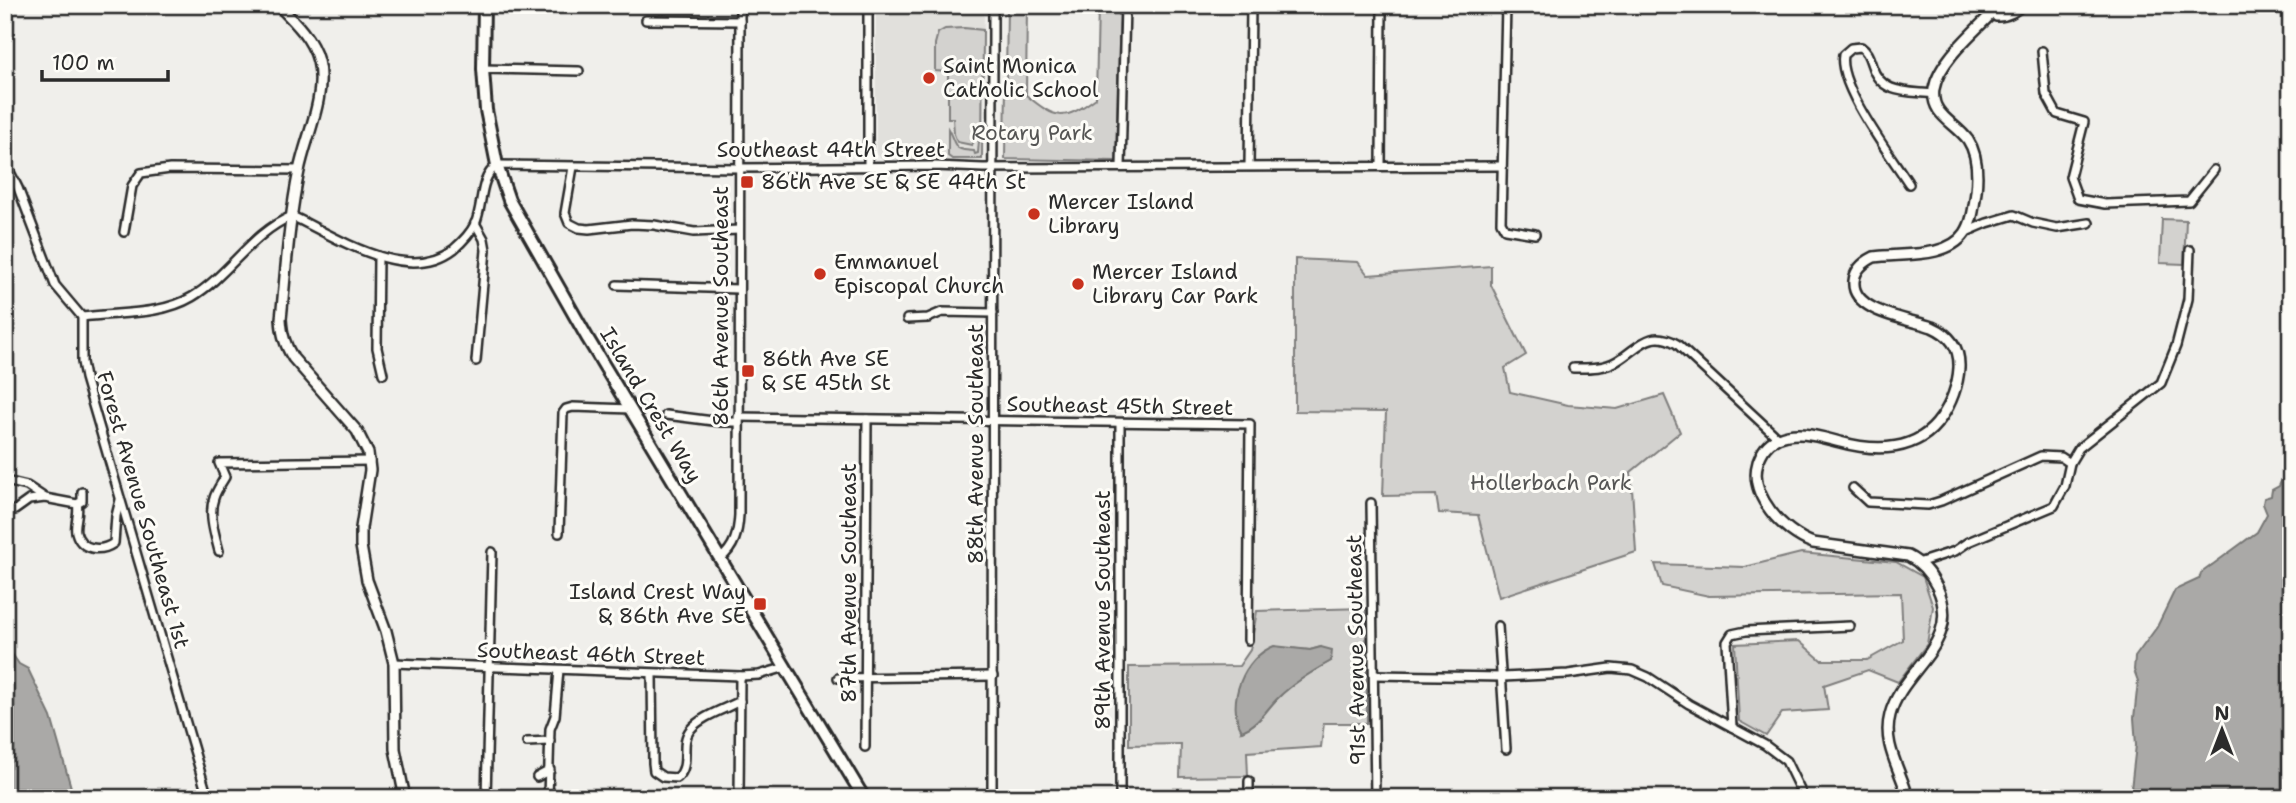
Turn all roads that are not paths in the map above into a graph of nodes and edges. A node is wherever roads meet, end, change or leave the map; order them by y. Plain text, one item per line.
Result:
1 (278, 5) edge
2 (484, 5) edge
3 (740, 5) edge
4 (868, 5) edge
5 (993, 5) edge
6 (1125, 5) edge
7 (1251, 5) edge
8 (1382, 5) edge
9 (1506, 5) edge
10 (2000, 5) edge
11 (2023, 5) edge
12 (1993, 13) junction
13 (646, 20) dead end
14 (740, 21) junction
15 (2042, 51) dead end
16 (483, 68) junction
17 (579, 71) dead end
18 (1934, 94) junction
19 (5, 162) edge
20 (497, 165) junction
21 (868, 166) junction
22 (1249, 166) junction
23 (1381, 166) junction
24 (1501, 166) junction
25 (573, 167) junction
26 (1121, 167) junction
27 (740, 168) junction
28 (993, 168) junction
29 (300, 170) junction
30 (2214, 170) dead end
31 (1909, 184) dead end
32 (292, 216) junction
33 (475, 223) junction
34 (2089, 223) dead end
35 (738, 230) junction
36 (124, 232) dead end
37 (1965, 232) junction
38 (1535, 234) dead end
39 (2190, 250) dead end
40 (378, 256) junction
41 (617, 285) dead end
42 (738, 289) junction
43 (993, 313) junction
44 (82, 317) junction
45 (907, 319) dead end
46 (476, 361) dead end
47 (1573, 368) dead end
48 (383, 374) dead end
49 (631, 409) junction
50 (666, 415) dead end
51 (867, 419) junction
52 (738, 420) junction
53 (993, 422) junction
54 (1120, 423) junction
55 (1778, 438) junction
56 (370, 461) junction
57 (2070, 463) junction
58 (6, 481) edge
59 (1853, 488) dead end
60 (82, 492) dead end
61 (46, 498) junction
62 (120, 500) junction
63 (77, 503) junction
64 (1371, 503) dead end
65 (15, 510) dead end
66 (559, 533) dead end
67 (219, 551) dead end
68 (492, 552) dead end
69 (720, 559) junction
70 (1921, 562) junction
71 (1498, 626) dead end
72 (1850, 626) dead end
73 (1248, 640) dead end
74 (394, 663) junction
75 (489, 667) junction
76 (786, 667) junction
77 (558, 670) junction
78 (652, 674) junction
79 (1374, 675) junction
80 (993, 676) junction
81 (740, 677) junction
82 (866, 677) junction
83 (1503, 677) junction
84 (838, 678) dead end
85 (740, 701) junction
86 (1732, 727) junction
87 (550, 741) junction
88 (527, 742) dead end
89 (865, 747) dead end
90 (1506, 749) dead end
91 (550, 771) junction
92 (537, 777) dead end
93 (1249, 781) dead end
94 (1801, 792) dead end
95 (208, 798) edge
96 (405, 798) edge
97 (486, 798) edge
98 (548, 798) edge
99 (739, 798) edge
100 (863, 798) edge
101 (992, 798) edge
102 (1120, 798) edge
103 (1249, 798) edge
104 (1375, 798) edge
105 (1908, 798) edge

1 - 29 street
2 - 16 main road, Island Crest Way
3 - 14 street, 86th Avenue Southeast
4 - 21 street
5 - 28 street, 88th Avenue Southeast
6 - 26 street
7 - 22 street
8 - 23 street
9 - 24 street
10 - 12 street
11 - 12 street
12 - 18 street
13 - 14 street
14 - 27 street, 86th Avenue Southeast
15 - 30 street
16 - 17 street
16 - 20 main road, Island Crest Way
18 - 31 street
18 - 37 street
19 - 44 street
20 - 25 street, Southeast 44th Street
20 - 33 street
20 - 49 main road, Island Crest Way
21 - 27 street, Southeast 44th Street
21 - 28 street, Southeast 44th Street
22 - 23 street, Southeast 44th Street
22 - 26 street, Southeast 44th Street
23 - 24 street, Southeast 44th Street
24 - 38 street
25 - 27 street, Southeast 44th Street
25 - 35 street
26 - 28 street, Southeast 44th Street
27 - 35 street, 86th Avenue Southeast
28 - 43 street, 88th Avenue Southeast
29 - 32 street
29 - 36 street
32 - 40 street
32 - 44 street
32 - 56 street
33 - 40 street
33 - 46 street
34 - 37 street
35 - 42 street, 86th Avenue Southeast
37 - 55 street
39 - 57 street
40 - 48 street
41 - 42 street
42 - 52 street, 86th Avenue Southeast
43 - 45 street
43 - 53 street, 88th Avenue Southeast
44 - 62 street, Forest Avenue Southeast 1st
47 - 55 street
49 - 66 street
49 - 69 main road, Island Crest Way
50 - 52 street, Southeast 45th Street
51 - 52 street, Southeast 45th Street
51 - 53 street, Southeast 45th Street
51 - 82 street, 87th Avenue Southeast
52 - 69 street, 86th Avenue Southeast
53 - 54 street, Southeast 45th Street
53 - 80 street, 88th Avenue Southeast
54 - 73 street, Southeast 45th Street
54 - 102 street, 89th Avenue Southeast
55 - 70 street
56 - 67 street
56 - 74 street
57 - 59 street
57 - 70 street
58 - 61 street
60 - 63 street
61 - 63 street
61 - 65 street
62 - 63 street
62 - 95 street, Forest Avenue Southeast 1st
64 - 79 street, 91st Avenue Southeast
68 - 75 street
69 - 76 main road, Island Crest Way
70 - 105 street
71 - 83 street
72 - 86 street
74 - 75 street, Southeast 46th Street
74 - 96 street
75 - 77 street, Southeast 46th Street
75 - 97 street
76 - 81 street, Southeast 46th Street
76 - 100 main road, Island Crest Way
77 - 78 street, Southeast 46th Street
77 - 87 street
78 - 81 street, Southeast 46th Street
78 - 85 street
79 - 83 street
79 - 104 street, 91st Avenue Southeast
80 - 82 street
80 - 101 street, 88th Avenue Southeast
81 - 85 street
82 - 84 street
82 - 89 street, 87th Avenue Southeast
83 - 86 street
83 - 90 street
85 - 99 street
86 - 94 street
87 - 88 street
87 - 91 street
91 - 92 street
91 - 98 street
93 - 103 street

